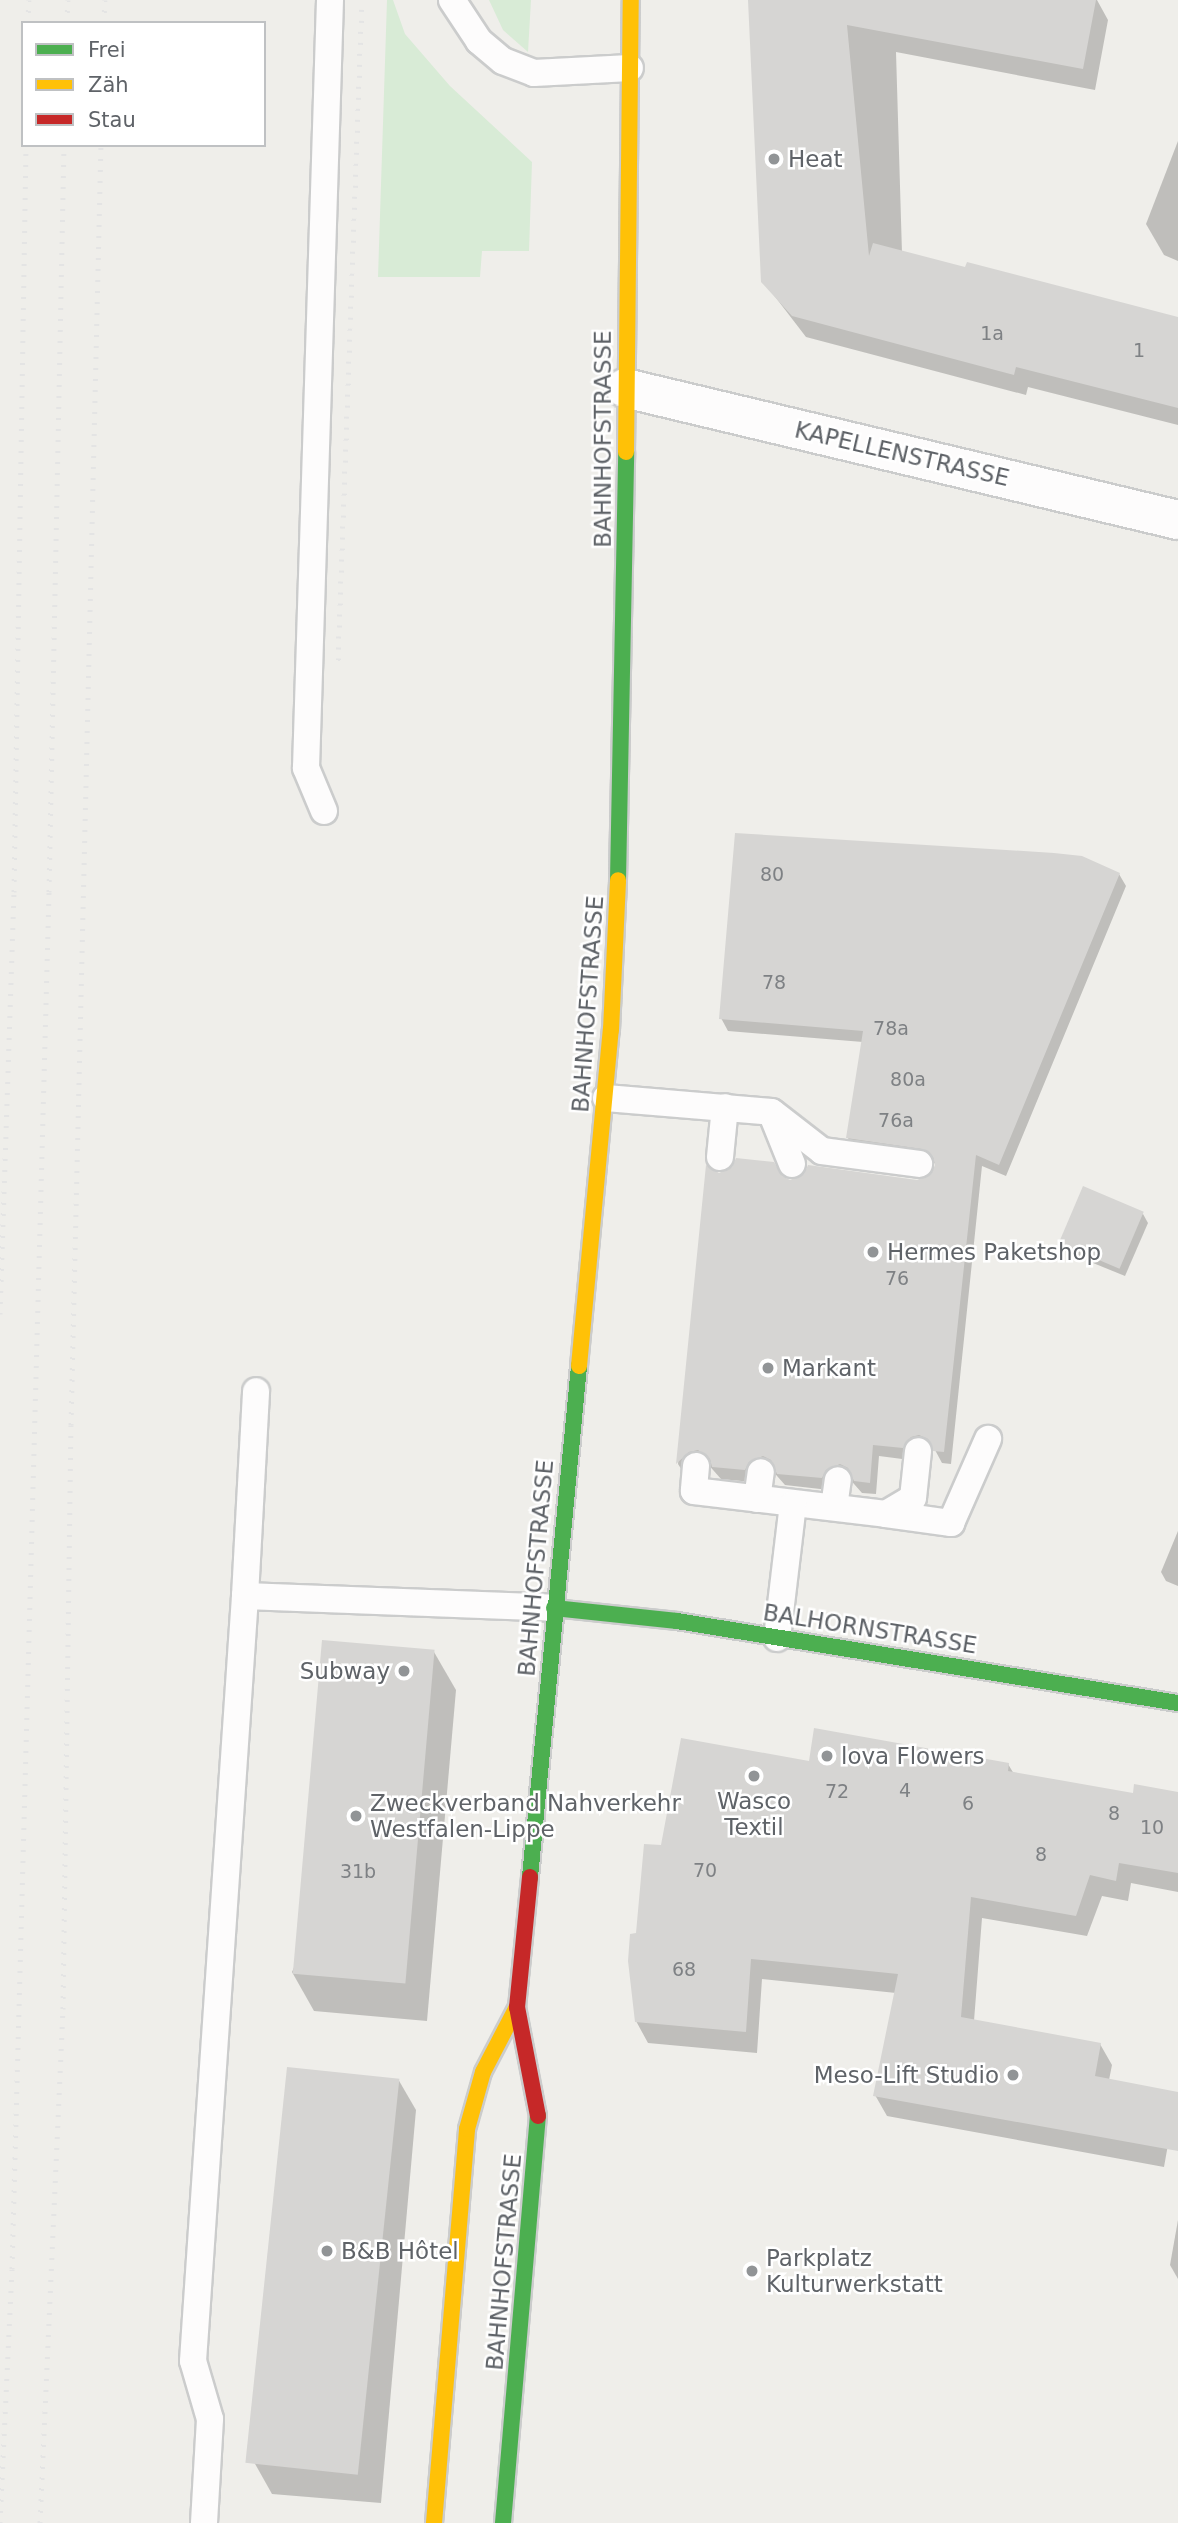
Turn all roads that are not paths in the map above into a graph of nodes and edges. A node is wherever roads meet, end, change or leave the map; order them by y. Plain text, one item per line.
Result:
1 (330, 0) edge
2 (452, 0) edge
3 (631, 0) edge
4 (630, 68) junction
5 (625, 388) junction
6 (1178, 520) edge
7 (324, 811) dead end
8 (606, 1098) junction
9 (725, 1107) junction
10 (771, 1112) junction
11 (720, 1157) dead end
12 (792, 1164) dead end
13 (919, 1164) dead end
14 (256, 1391) dead end
15 (988, 1439) dead end
16 (918, 1451) dead end
17 (696, 1466) dead end
18 (761, 1472) dead end
19 (838, 1480) dead end
20 (757, 1499) junction
21 (793, 1504) junction
22 (834, 1507) junction
23 (887, 1514) junction
24 (245, 1596) junction
25 (554, 1608) junction
26 (778, 1638) junction
27 (1178, 1703) edge
28 (517, 2007) junction
29 (204, 2523) edge
30 (434, 2523) edge
31 (503, 2523) edge

1 - 7 lane
2 - 4 lane
3 - 4 main road, BAHNHOFSTRASSE
4 - 5 main road, BAHNHOFSTRASSE
5 - 6 street, KAPELLENSTRASSE
5 - 8 main road, BAHNHOFSTRASSE
8 - 9 lane
8 - 25 main road, BAHNHOFSTRASSE
9 - 10 lane
9 - 11 lane
10 - 12 lane
10 - 13 lane
14 - 24 lane
15 - 23 lane
16 - 23 lane
17 - 20 lane
18 - 20 lane
19 - 22 lane
20 - 21 lane
21 - 22 lane
21 - 26 lane
22 - 23 lane
24 - 25 lane
24 - 29 lane
25 - 26 main road, BALHORNSTRASSE
25 - 28 main road, BAHNHOFSTRASSE
26 - 27 main road, BALHORNSTRASSE
28 - 30 main road, BAHNHOFSTRASSE
28 - 31 main road, BAHNHOFSTRASSE

